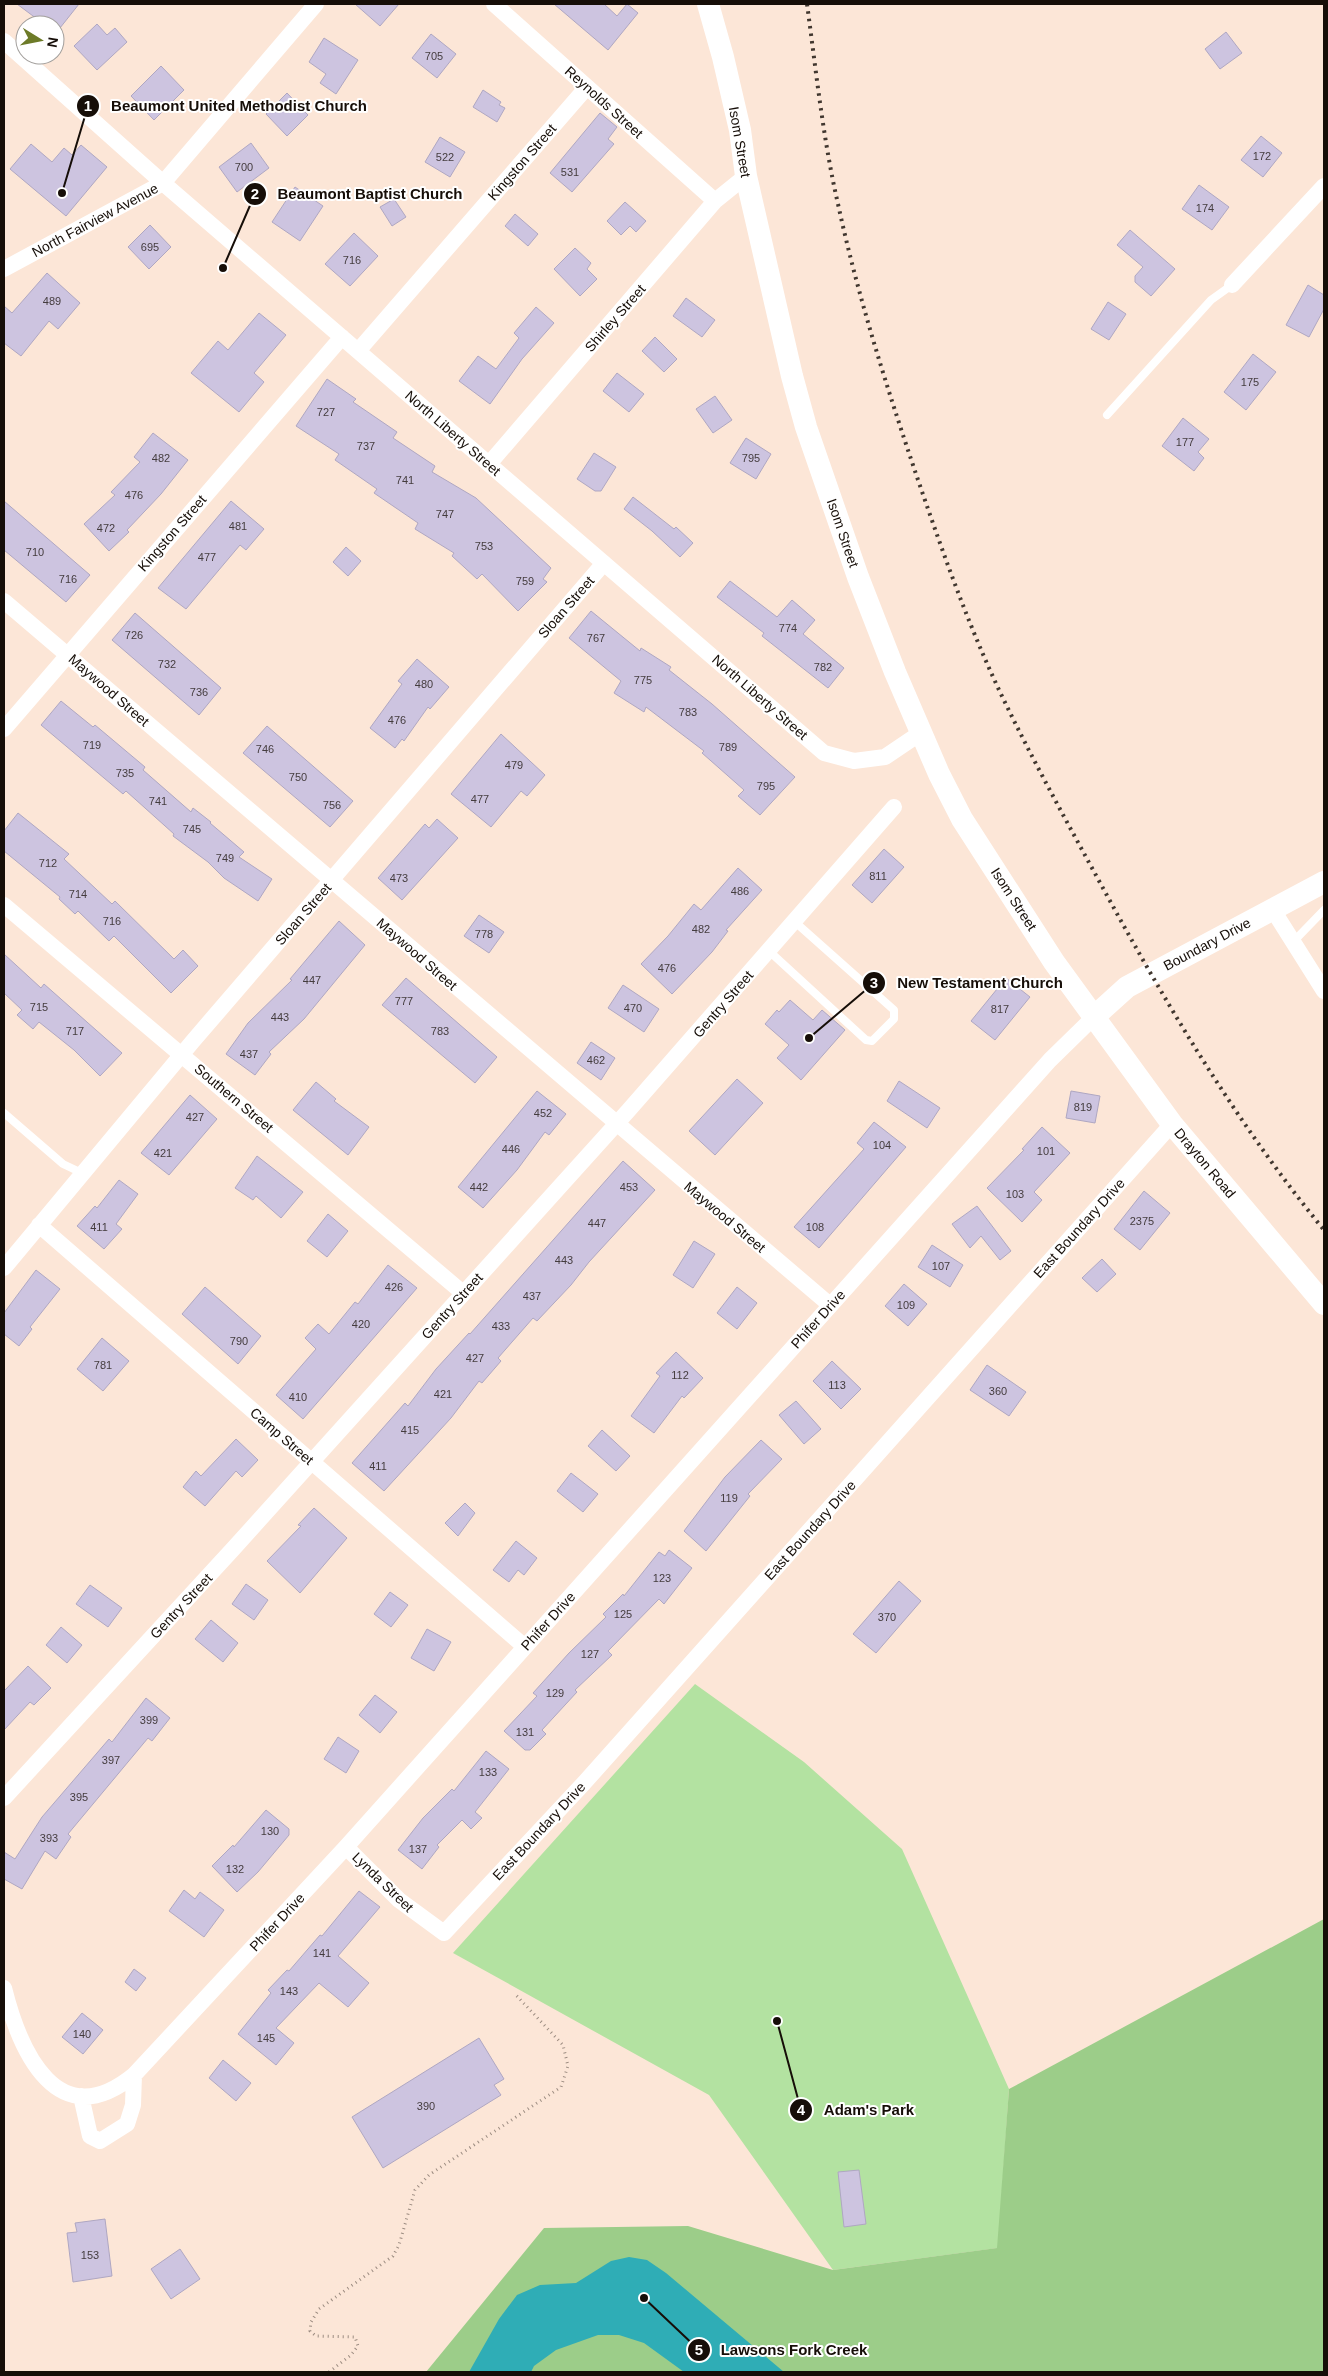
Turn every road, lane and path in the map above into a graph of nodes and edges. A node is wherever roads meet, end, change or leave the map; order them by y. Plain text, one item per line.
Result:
1 (316, 4) edge
2 (494, 4) edge
3 (708, 4) edge
4 (4, 40) edge
5 (587, 87) junction
6 (746, 176) junction
7 (163, 183) junction
8 (1324, 186) edge
9 (715, 202) junction
10 (4, 269) edge
11 (1232, 286) joint
12 (342, 337) junction
13 (358, 350) junction
14 (1108, 415) dead end
15 (489, 464) junction
16 (604, 563) junction
17 (4, 601) edge
18 (67, 655) junction
19 (4, 729) edge
20 (922, 732) junction
21 (894, 807) dead end
22 (331, 881) junction
23 (1324, 882) edge
24 (4, 904) edge
25 (1273, 910) junction
26 (1324, 910) edge
27 (795, 922) junction
28 (1293, 942) junction
29 (769, 951) junction
30 (1324, 990) edge
31 (1095, 1016) junction
32 (183, 1054) junction
33 (4, 1113) edge
34 (1172, 1124) junction
35 (616, 1125) junction
36 (82, 1173) junction
37 (39, 1225) junction
38 (4, 1268) edge
39 (464, 1293) junction
40 (1324, 1304) edge
41 (830, 1305) junction
42 (312, 1462) junction
43 (525, 1647) junction
44 (4, 1798) edge
45 (346, 1847) junction
46 (444, 1933) joint
47 (4, 1988) edge
48 (515, 1994) dead end
49 (134, 2076) junction
50 (81, 2096) junction
51 (329, 2372) edge

1 - 7 street, North Fairview Avenue
2 - 5 street, Reynolds Street
3 - 6 main road, Isom Street
4 - 7 street, North Liberty Street
5 - 9 street, Reynolds Street
5 - 13 street, Kingston Street
6 - 9 street, Shirley Street
6 - 20 main road, Isom Street
7 - 10 street, North Fairview Avenue
7 - 12 street, North Liberty Street
8 - 11 street
9 - 15 street, Shirley Street
11 - 14 lane
12 - 13 street, North Liberty Street
12 - 18 street, Kingston Street
13 - 15 street, North Liberty Street
15 - 16 street, North Liberty Street
16 - 20 street, North Liberty Street
16 - 22 street, Sloan Street
17 - 18 street, Maywood Street
18 - 19 street, Kingston Street
18 - 22 street, Maywood Street
20 - 31 main road, Isom Street
21 - 27 street, Gentry Street
22 - 32 street, Sloan Street
22 - 35 street, Maywood Street
23 - 25 main road, Boundary Drive
24 - 32 street, Southern Street
25 - 28 street
25 - 31 main road, Boundary Drive
26 - 28 lane
27 - 29 street, Gentry Street
27 - 29 lane
28 - 30 street
29 - 35 street, Gentry Street
31 - 34 main road, Drayton Road
31 - 41 street, Phifer Drive
32 - 36 street, Sloan Street
32 - 39 street, Southern Street
33 - 36 lane
34 - 40 main road, Drayton Road
34 - 46 street, East Boundary Drive
35 - 39 street, Gentry Street
35 - 41 street, Maywood Street
36 - 37 street, Sloan Street
37 - 38 street, Sloan Street
37 - 42 street, Camp Street
39 - 42 street, Gentry Street
41 - 43 street, Phifer Drive
42 - 43 street, Camp Street
42 - 44 street, Gentry Street
43 - 45 street, Phifer Drive
45 - 46 street, Lynda Street
45 - 49 street, Phifer Drive
47 - 50 street, Phifer Drive
48 - 51 path
49 - 50 street, Phifer Drive
49 - 50 street

